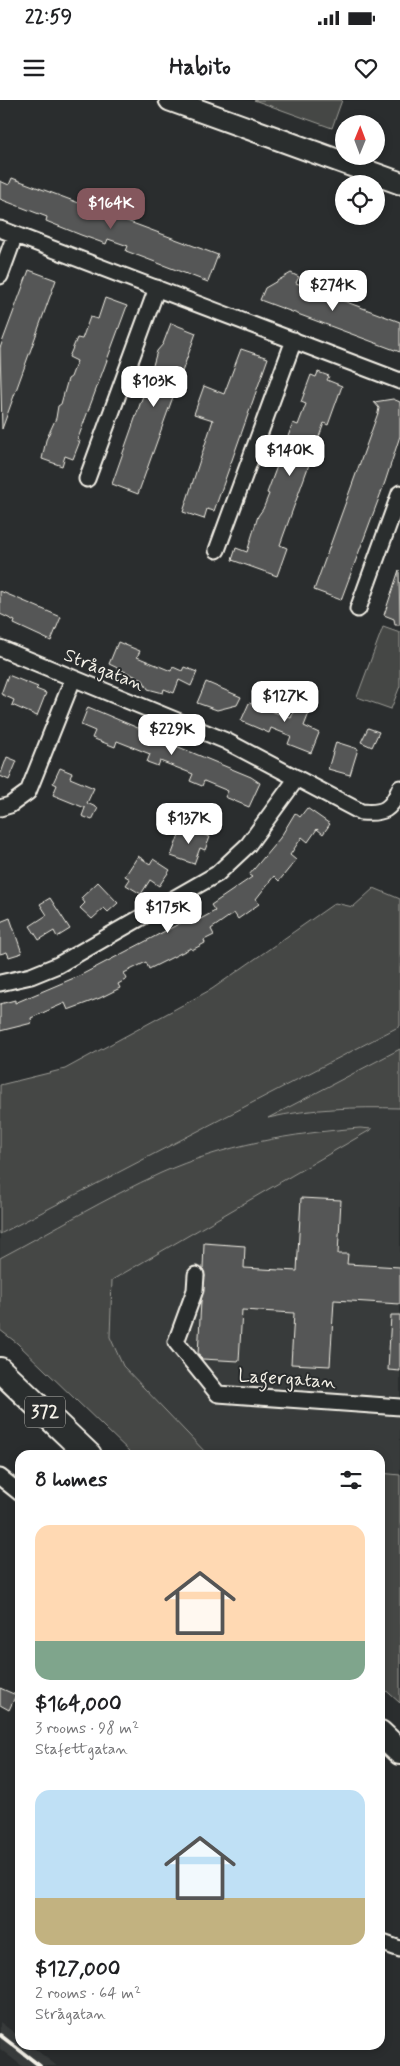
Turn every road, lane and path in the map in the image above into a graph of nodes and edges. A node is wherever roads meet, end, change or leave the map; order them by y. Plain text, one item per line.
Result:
1 (170, 100) edge
2 (400, 183) edge
3 (0, 229) edge
4 (15, 235) junction
5 (0, 276) edge
6 (157, 288) junction
7 (294, 340) junction
8 (400, 380) edge
9 (87, 479) dead end
10 (400, 494) edge
11 (217, 550) dead end
12 (358, 609) dead end
13 (0, 648) edge
14 (73, 679) junction
15 (298, 778) junction
16 (400, 788) edge
17 (0, 808) edge
18 (0, 983) edge
19 (196, 1275) dead end
20 (0, 1370) edge
21 (400, 1407) edge
22 (84, 1450) edge
23 (0, 1477) edge
24 (15, 1489) edge
25 (385, 1738) edge
26 (400, 1752) edge
27 (385, 1944) edge
28 (400, 1949) edge

1 - 2 main road
3 - 4 street
4 - 5 street
4 - 6 street
6 - 7 street
6 - 9 street
7 - 8 street
7 - 11 street
10 - 12 street
13 - 14 street, Strågatan
14 - 15 street, Strågatan
14 - 17 street
15 - 16 street, Strågatan
15 - 18 street
19 - 21 street, Lagergatan
20 - 22 main road, 372
23 - 24 street
25 - 26 main road
27 - 28 street

